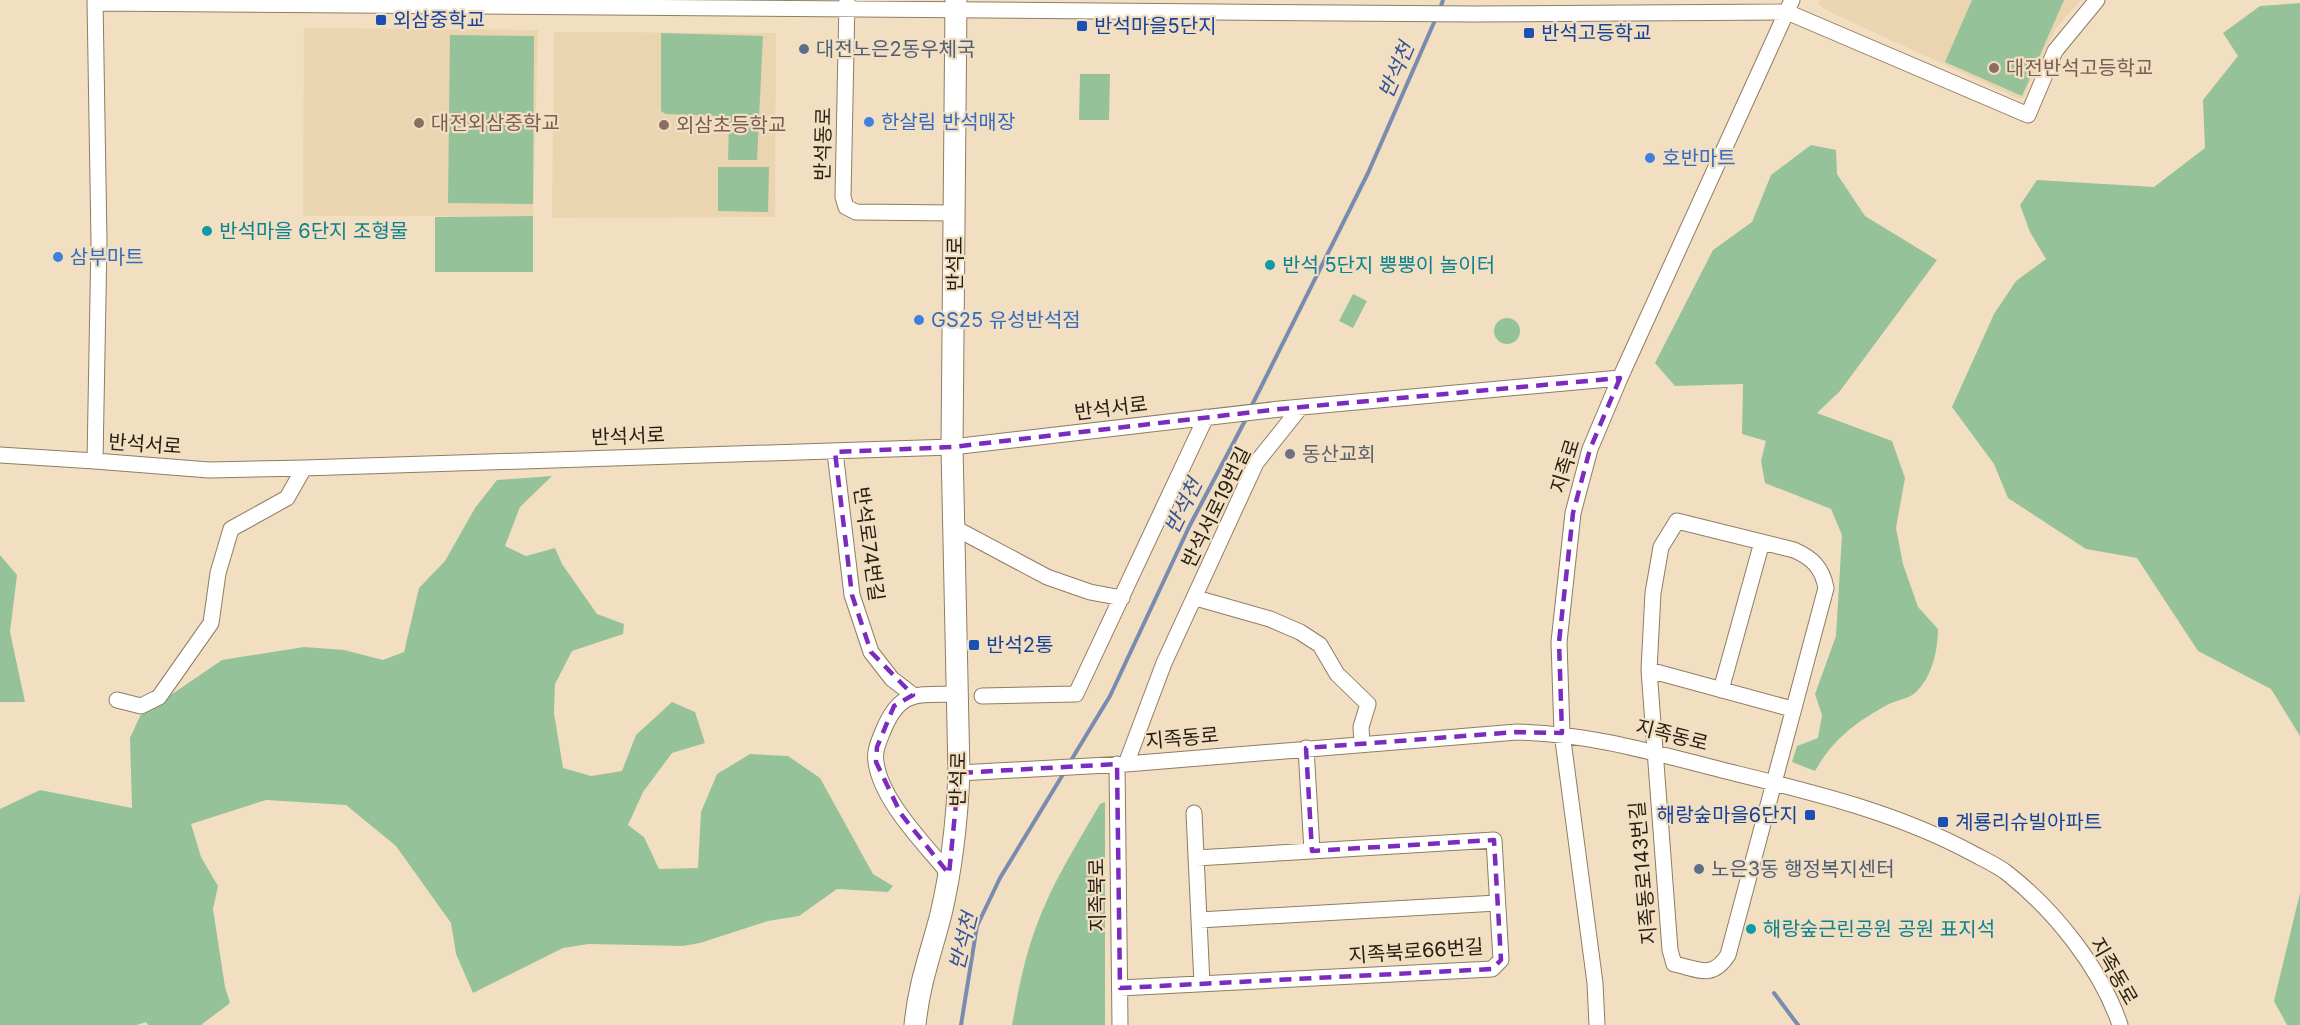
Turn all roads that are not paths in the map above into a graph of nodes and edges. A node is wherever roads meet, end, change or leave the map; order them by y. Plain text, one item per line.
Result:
1 (2097, 0) edge
2 (95, 1) edge
3 (547, 3) edge
4 (847, 4) edge
5 (1066, 4) edge
6 (956, 5) edge
7 (1200, 6) edge
8 (1398, 6) edge
9 (1790, 6) edge
10 (955, 213) junction
11 (1620, 378) junction
12 (1300, 408) junction
13 (1211, 417) junction
14 (952, 447) junction
15 (835, 452) junction
16 (0, 455) edge
17 (95, 461) junction
18 (304, 468) junction
19 (955, 528) junction
20 (1762, 542) junction
21 (1122, 598) junction
22 (1196, 598) junction
23 (1649, 670) junction
24 (1721, 690) junction
25 (957, 694) junction
26 (913, 695) junction
27 (982, 696) dead end
28 (117, 700) dead end
29 (1792, 709) junction
30 (1562, 733) junction
31 (1362, 744) junction
32 (1306, 748) junction
33 (1654, 753) junction
34 (1121, 764) junction
35 (958, 772) junction
36 (1772, 782) junction
37 (1194, 813) dead end
38 (1312, 851) junction
39 (1196, 858) junction
40 (949, 874) junction
41 (1497, 903) junction
42 (1199, 920) junction
43 (1595, 983) junction
44 (1202, 984) junction
45 (1120, 988) junction
46 (915, 1025) edge
47 (1120, 1025) edge
48 (1597, 1025) edge
49 (1606, 1025) edge
50 (2120, 1025) edge

1 - 9 street
2 - 3 street
2 - 17 street, 반석서로
3 - 4 street
4 - 6 street
4 - 10 street, 반석동로
5 - 6 street
5 - 7 street
6 - 10 street, 반석로
7 - 8 street
8 - 9 street
9 - 11 street, 지족로
10 - 14 street, 반석로
11 - 12 street, 반석서로
11 - 30 street, 지족로
12 - 13 street, 반석서로
12 - 22 street, 반석서로19번길
13 - 14 street, 반석서로
13 - 21 street
14 - 15 street, 반석서로
14 - 19 street, 반석로
15 - 18 street, 반석서로
15 - 26 street, 반석로74번길
16 - 17 street
17 - 18 street, 반석서로
18 - 28 street
19 - 21 street
19 - 25 street, 반석로
20 - 23 street
20 - 24 street
20 - 29 street
21 - 27 street
22 - 31 street, 반석서로19번길
22 - 34 street, 반석서로19번길
23 - 24 street
23 - 33 street
24 - 29 street
25 - 26 street
25 - 35 street, 반석로
26 - 40 street
29 - 36 street
30 - 31 street, 지족동로
30 - 33 street, 지족동로
30 - 43 street, 지족로
31 - 32 street, 지족동로
32 - 34 street, 지족동로
32 - 38 street
33 - 36 street, 지족동로
33 - 36 street, 지족동로143번길
34 - 35 street, 지족동로
34 - 45 street, 지족북로
35 - 40 street, 반석로
36 - 50 street, 지족동로
37 - 39 street
38 - 39 street, 지족북로66번길
38 - 41 street, 지족북로66번길
39 - 42 street
40 - 46 street, 반석로
41 - 42 street
41 - 44 street, 지족북로66번길
42 - 44 street
43 - 48 street, 지족로
43 - 49 street, 지족로
44 - 45 street, 지족북로66번길
45 - 47 street, 지족북로

